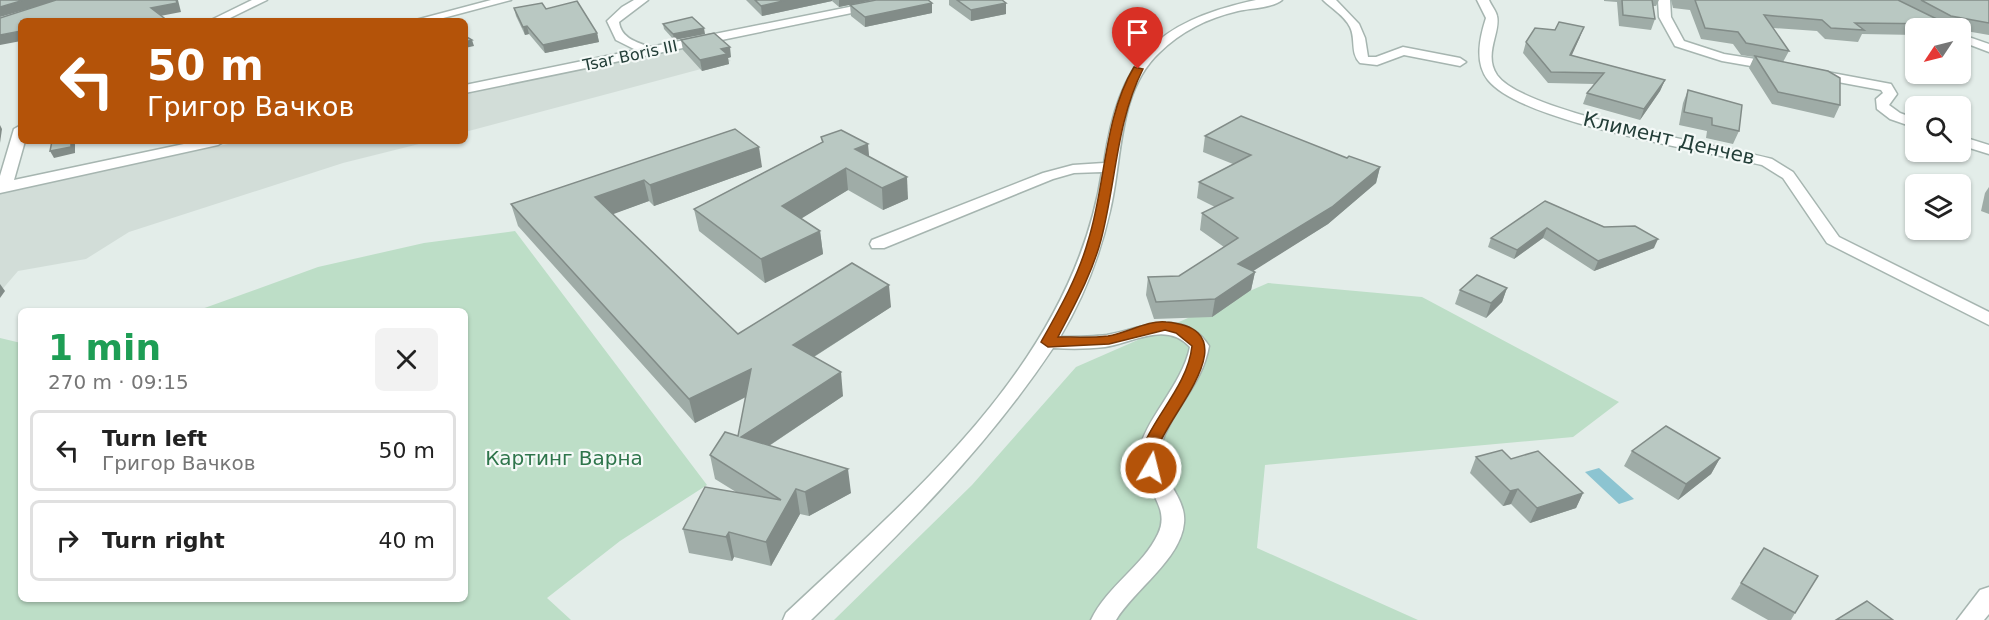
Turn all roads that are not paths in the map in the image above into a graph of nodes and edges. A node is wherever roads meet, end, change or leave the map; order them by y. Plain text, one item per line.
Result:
1 (261, 0) edge
2 (505, 0) edge
3 (642, 0) edge
4 (900, 0) edge
5 (1276, 0) edge
6 (1329, 0) edge
7 (1482, 0) edge
8 (1664, 0) edge
9 (222, 18) edge
10 (430, 18) edge
11 (1971, 41) edge
12 (1989, 48) edge
13 (648, 51) junction
14 (1460, 62) dead end
15 (468, 88) edge
16 (1905, 120) edge
17 (18, 138) edge
18 (204, 144) edge
19 (1971, 144) edge
20 (1989, 150) edge
21 (1110, 167) junction
22 (2, 188) edge
23 (878, 244) dead end
24 (1989, 319) edge
25 (1048, 342) junction
26 (795, 620) edge
27 (1103, 620) edge

1 - 9 street
2 - 10 street
3 - 13 street
4 - 13 street, Tsar Boris III
5 - 21 street
6 - 14 street
7 - 24 street, Климент Денчев
8 - 16 street
11 - 12 street
13 - 15 street, Tsar Boris III
17 - 22 street
18 - 22 street
19 - 20 street
21 - 23 street
21 - 25 street
25 - 26 street
25 - 27 street

